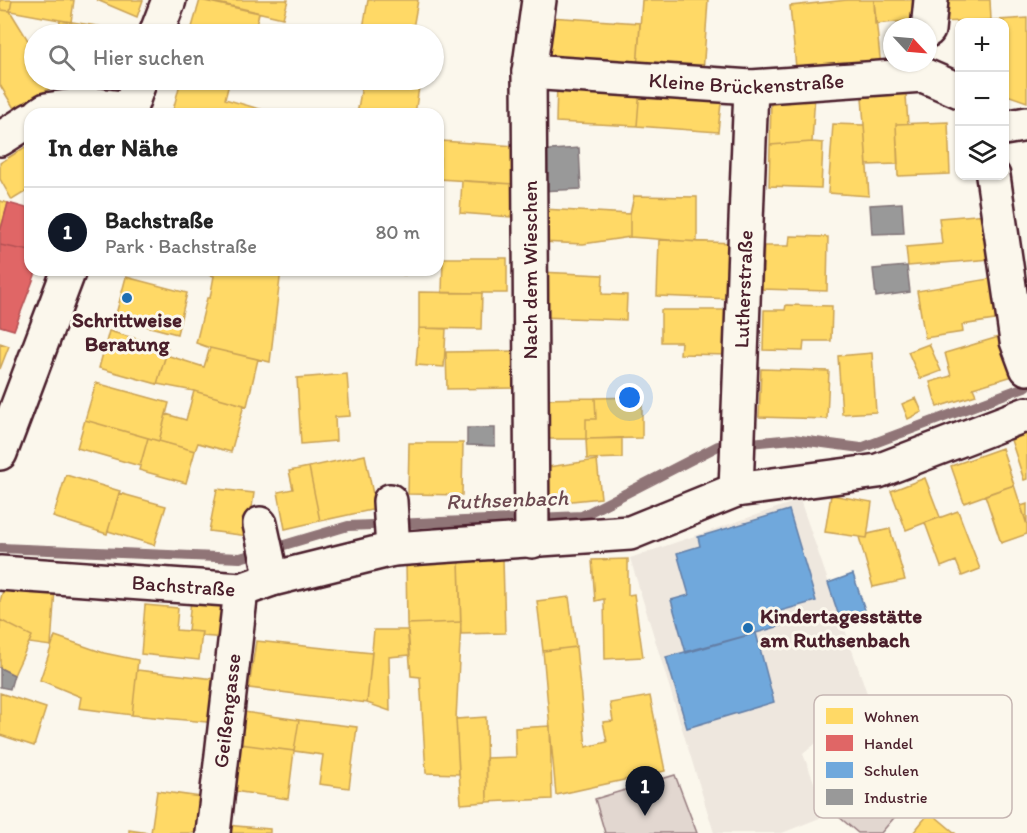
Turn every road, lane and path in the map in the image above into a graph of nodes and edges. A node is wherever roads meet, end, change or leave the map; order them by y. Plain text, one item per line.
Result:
1 (169, 0) edge
2 (539, 0) edge
3 (931, 0) edge
4 (929, 18) edge
5 (160, 24) edge
6 (529, 72) junction
7 (894, 72) edge
8 (928, 72) edge
9 (751, 87) junction
10 (955, 88) edge
11 (133, 101) edge
12 (64, 108) edge
13 (24, 124) edge
14 (1027, 124) edge
15 (1009, 127) edge
16 (0, 139) edge
17 (994, 180) edge
18 (67, 276) edge
19 (1027, 368) edge
20 (1027, 414) edge
21 (0, 453) edge
22 (736, 490) junction
23 (390, 501) dead end
24 (260, 524) dead end
25 (532, 541) junction
26 (393, 549) junction
27 (0, 573) edge
28 (272, 579) junction
29 (241, 590) junction
30 (213, 833) edge

1 - 5 street
2 - 6 street, Nach dem Wieschen
3 - 4 street
6 - 9 street, Kleine Brückenstraße
6 - 25 street, Nach dem Wieschen
7 - 9 street, Kleine Brückenstraße
8 - 10 street, Kleine Brückenstraße
9 - 22 street, Lutherstraße
11 - 12 street
13 - 16 street
14 - 15 street
17 - 19 street
18 - 21 street
20 - 22 street, Bachstraße
22 - 25 street, Bachstraße
23 - 26 street
24 - 28 street
25 - 26 street, Bachstraße
26 - 28 street, Bachstraße
27 - 29 street, Bachstraße
28 - 29 street, Bachstraße
29 - 30 street, Geißengasse

